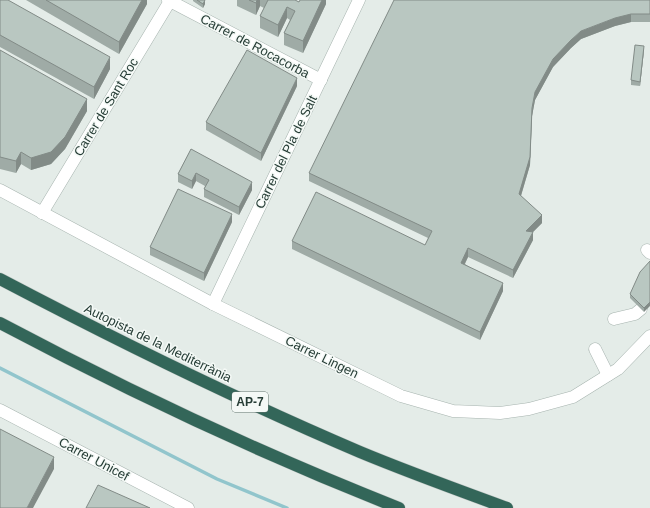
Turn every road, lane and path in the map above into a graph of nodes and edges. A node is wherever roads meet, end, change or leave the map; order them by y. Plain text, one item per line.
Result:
1 (359, 0) edge
2 (169, 1) edge
3 (321, 80) junction
4 (0, 190) edge
5 (42, 213) junction
6 (0, 279) edge
7 (213, 304) junction
8 (641, 309) edge
9 (614, 319) dead end
10 (0, 323) edge
11 (650, 336) edge
12 (595, 349) dead end
13 (608, 374) junction
14 (0, 410) edge
15 (188, 508) edge
16 (399, 508) edge
17 (507, 508) edge

1 - 3 street, Carrer del Pla de Salt
2 - 3 street, Carrer de Rocacorba
2 - 5 street, Carrer de Sant Roc
3 - 7 street, Carrer del Pla de Salt
4 - 5 street, Carrer Lingen
5 - 7 street, Carrer Lingen
6 - 17 highway, Autopista de la Mediterrània / AP-7
7 - 13 street, Carrer Lingen
8 - 9 street
10 - 16 highway
11 - 13 street, Carrer Lingen
12 - 13 street
14 - 15 street, Carrer Unicef

